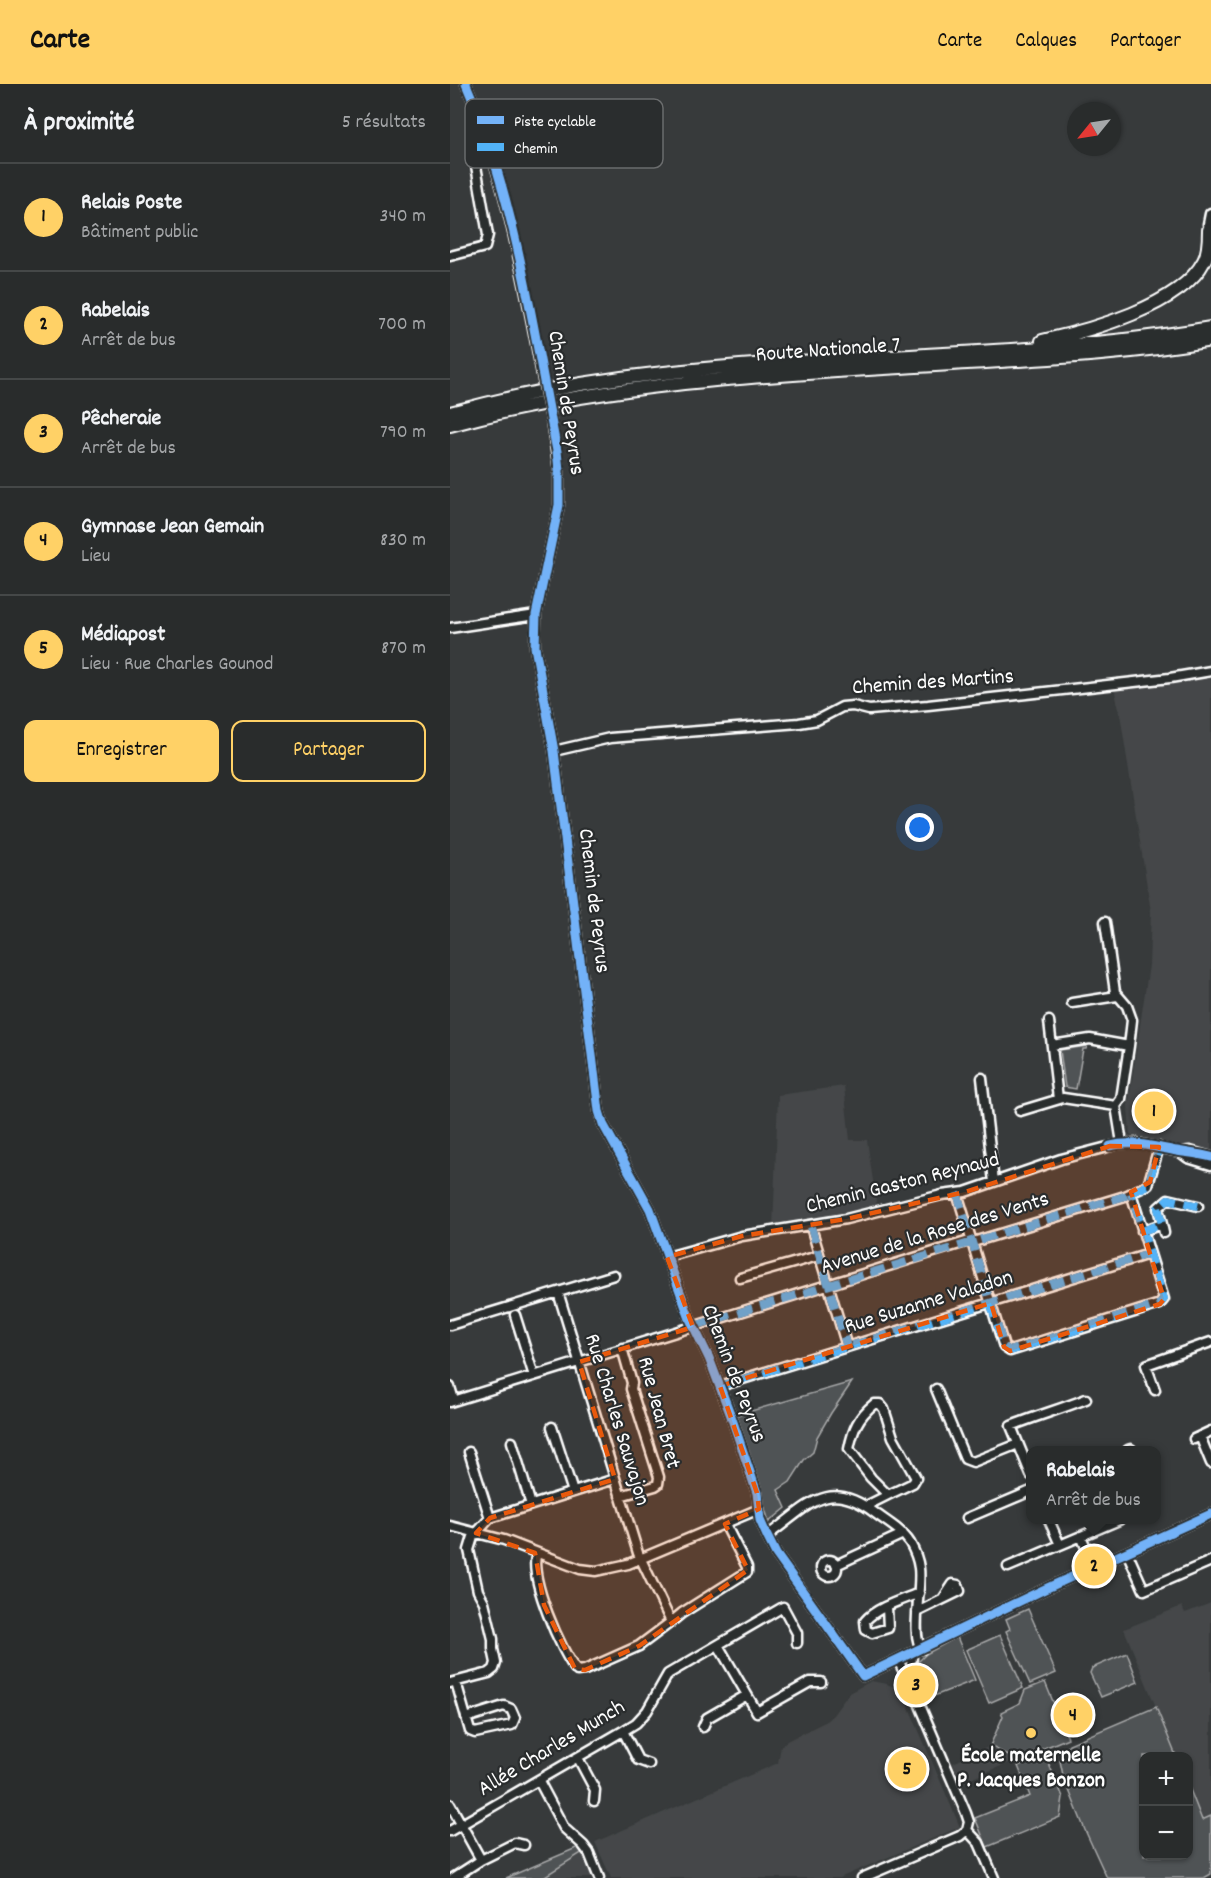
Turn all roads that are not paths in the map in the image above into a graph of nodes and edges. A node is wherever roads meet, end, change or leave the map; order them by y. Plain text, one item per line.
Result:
1 (466, 84) edge
2 (472, 99) edge
3 (476, 168) edge
4 (497, 168) edge
5 (1211, 214) edge
6 (1210, 232) edge
7 (450, 256) edge
8 (1211, 328) edge
9 (1211, 340) edge
10 (999, 350) junction
11 (450, 413) edge
12 (450, 425) edge
13 (536, 615) junction
14 (450, 628) edge
15 (1211, 671) edge
16 (554, 751) junction
17 (1105, 922) dead end
18 (1117, 996) junction
19 (1072, 1003) dead end
20 (1049, 1021) dead end
21 (1052, 1045) junction
22 (1129, 1046) junction
23 (982, 1078) dead end
24 (1058, 1099) junction
25 (1116, 1106) junction
26 (1020, 1111) dead end
27 (1122, 1143) junction
28 (1159, 1147) junction
29 (1180, 1152) junction
30 (1211, 1157) edge
31 (1211, 1165) edge
32 (994, 1182) junction
33 (957, 1193) junction
34 (1131, 1193) junction
35 (1198, 1206) dead end
36 (811, 1227) junction
37 (1142, 1231) junction
38 (972, 1242) junction
39 (1149, 1254) junction
40 (818, 1256) junction
41 (667, 1257) junction
42 (614, 1275) dead end
43 (740, 1278) dead end
44 (827, 1285) junction
45 (558, 1292) junction
46 (991, 1303) junction
47 (514, 1316) dead end
48 (450, 1325) edge
49 (694, 1326) junction
50 (1211, 1342) edge
51 (847, 1347) junction
52 (622, 1348) junction
53 (579, 1362) junction
54 (534, 1376) junction
55 (720, 1386) junction
56 (450, 1387) edge
57 (936, 1389) dead end
58 (1155, 1390) dead end
59 (1086, 1399) dead end
60 (452, 1401) edge
61 (552, 1426) dead end
62 (1211, 1431) edge
63 (512, 1442) dead end
64 (1018, 1444) junction
65 (469, 1452) dead end
66 (1026, 1463) edge
67 (1211, 1463) edge
68 (615, 1479) junction
69 (573, 1492) junction
70 (1026, 1493) edge
71 (888, 1495) junction
72 (620, 1496) junction
73 (531, 1505) junction
74 (866, 1506) junction
75 (759, 1509) junction
76 (1211, 1514) edge
77 (490, 1518) junction
78 (967, 1518) dead end
79 (725, 1524) junction
80 (1051, 1524) edge
81 (1110, 1524) edge
82 (450, 1526) edge
83 (476, 1533) junction
84 (903, 1533) junction
85 (767, 1536) junction
86 (1081, 1536) junction
87 (1060, 1545) junction
88 (1127, 1552) junction
89 (537, 1554) junction
90 (640, 1558) junction
91 (1211, 1561) edge
92 (836, 1564) dead end
93 (1094, 1566) junction
94 (1008, 1567) dead end
95 (919, 1593) junction
96 (943, 1599) dead end
97 (887, 1607) dead end
98 (917, 1612) junction
99 (671, 1622) junction
100 (797, 1643) dead end
101 (718, 1645) junction
102 (923, 1647) junction
103 (906, 1660) junction
104 (453, 1682) edge
105 (821, 1682) dead end
106 (747, 1695) junction
107 (919, 1702) junction
108 (466, 1718) junction
109 (703, 1727) dead end
110 (623, 1731) junction
111 (578, 1758) junction
112 (649, 1764) dead end
113 (538, 1781) junction
114 (594, 1801) dead end
115 (450, 1804) edge
116 (461, 1825) junction
117 (967, 1830) junction
118 (450, 1831) edge
119 (524, 1845) dead end
120 (481, 1860) junction
121 (453, 1878) edge
122 (599, 1878) edge
123 (862, 1878) edge
124 (994, 1878) edge

1 - 2 street, Chemin de Peyrus
3 - 7 street
4 - 13 street, Chemin de Peyrus, bridge
5 - 6 main road
6 - 10 highway
8 - 10 highway, Route Nationale 7
9 - 12 highway, Route Nationale 7
10 - 11 highway, Route Nationale 7
13 - 14 street
13 - 16 street, Chemin de Peyrus
15 - 16 street, Chemin des Martins
16 - 41 street, Chemin de Peyrus
17 - 18 street
18 - 19 street
18 - 22 street
20 - 21 street
21 - 22 street
21 - 24 street
22 - 25 street
23 - 32 street
24 - 25 street
24 - 26 street
25 - 27 street
27 - 28 street, Chemin Gaston Reynaud
27 - 32 street, Chemin Gaston Reynaud
28 - 29 street, Chemin Gaston Reynaud
28 - 34 street, Avenue de la Rose des Vents
29 - 30 street, Chemin Gaston Reynaud
29 - 31 street, Chemin Gaston Reynaud
32 - 33 street, Chemin Gaston Reynaud
33 - 36 street, Chemin Gaston Reynaud
33 - 38 street
34 - 37 street
34 - 38 street, Avenue de la Rose des Vents
35 - 37 street
36 - 40 street
36 - 41 street, Chemin Gaston Reynaud
37 - 39 street
38 - 44 street, Avenue de la Rose des Vents
38 - 46 street
39 - 46 street, Rue Suzanne Valadon
39 - 46 street
40 - 43 street
40 - 44 street
41 - 49 street, Chemin de Peyrus
42 - 45 street
44 - 49 street, Avenue de la Rose des Vents
44 - 51 street
45 - 48 street
45 - 53 street, Rue Charles Sauvajon
46 - 51 street, Rue Suzanne Valadon
47 - 54 street
49 - 52 street, Avenue de la Rose des Vents
49 - 55 street, Chemin de Peyrus
50 - 58 street
51 - 55 street, Rue Suzanne Valadon
52 - 53 street, Avenue de la Rose des Vents
52 - 72 street, Rue Jean Bret
53 - 54 street, Avenue de la Rose des Vents
53 - 68 street, Rue Charles Sauvajon
54 - 60 street, Avenue de la Rose des Vents
55 - 75 street, Chemin de Peyrus
56 - 60 street
57 - 64 street
59 - 64 street
61 - 69 street
62 - 67 street
63 - 73 street
64 - 66 street
65 - 77 street
68 - 69 street
68 - 72 street, Rue Charles Sauvajon
69 - 73 street
70 - 78 street
71 - 71 street
71 - 74 street
72 - 90 street, Rue Charles Sauvajon
73 - 77 street
74 - 84 street
74 - 85 street
75 - 79 street
75 - 85 street, Chemin de Peyrus
76 - 88 street
77 - 83 street
79 - 90 street
79 - 99 street
80 - 87 street
81 - 86 street
82 - 83 street
83 - 89 street
83 - 104 street
84 - 92 street
84 - 95 street
85 - 103 street, Chemin de Peyrus
86 - 87 street
86 - 93 street
87 - 94 street
88 - 91 street
88 - 93 street
89 - 90 street
89 - 99 street
90 - 99 street, Rue Charles Sauvajon
93 - 102 street
95 - 97 street
95 - 98 street
96 - 98 street
98 - 102 street
100 - 101 street, Allée Charles Munch
101 - 106 street
101 - 110 street, Allée Charles Munch
102 - 103 street
103 - 107 street
103 - 107 street
104 - 108 street
105 - 106 street
106 - 109 street
107 - 117 street
108 - 108 street
110 - 111 street, Allée Charles Munch
110 - 112 street
111 - 113 street, Allée Charles Munch
111 - 114 street
113 - 116 street, Allée Charles Munch
113 - 122 street
115 - 116 street
116 - 118 street, Allée Charles Munch
116 - 120 street
117 - 123 street
117 - 124 street
119 - 120 street
120 - 121 street

